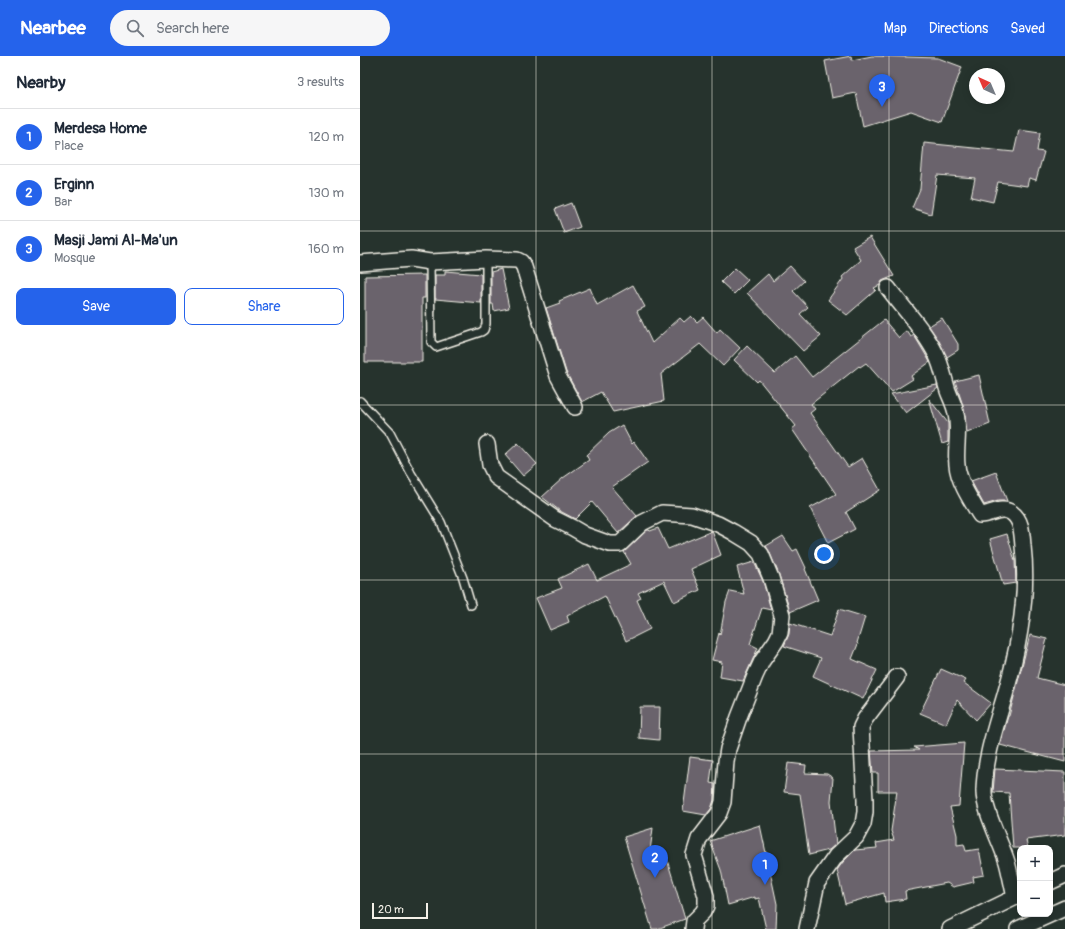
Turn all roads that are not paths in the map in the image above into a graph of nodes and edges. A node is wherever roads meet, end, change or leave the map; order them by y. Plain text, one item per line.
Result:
1 (486, 259) junction
2 (430, 262) junction
3 (360, 263) edge
4 (888, 288) dead end
5 (360, 401) edge
6 (575, 407) dead end
7 (488, 444) dead end
8 (471, 605) dead end
9 (897, 677) dead end
10 (1065, 875) edge
11 (1052, 881) edge
12 (1017, 896) edge
13 (1065, 908) edge
14 (694, 929) edge
15 (807, 929) edge
16 (950, 929) edge
17 (1018, 929) edge

1 - 2 street
1 - 2 lane
1 - 6 street
2 - 3 street
4 - 12 street
5 - 8 lane
7 - 14 street
9 - 15 street
10 - 11 street
12 - 16 street
13 - 17 street

